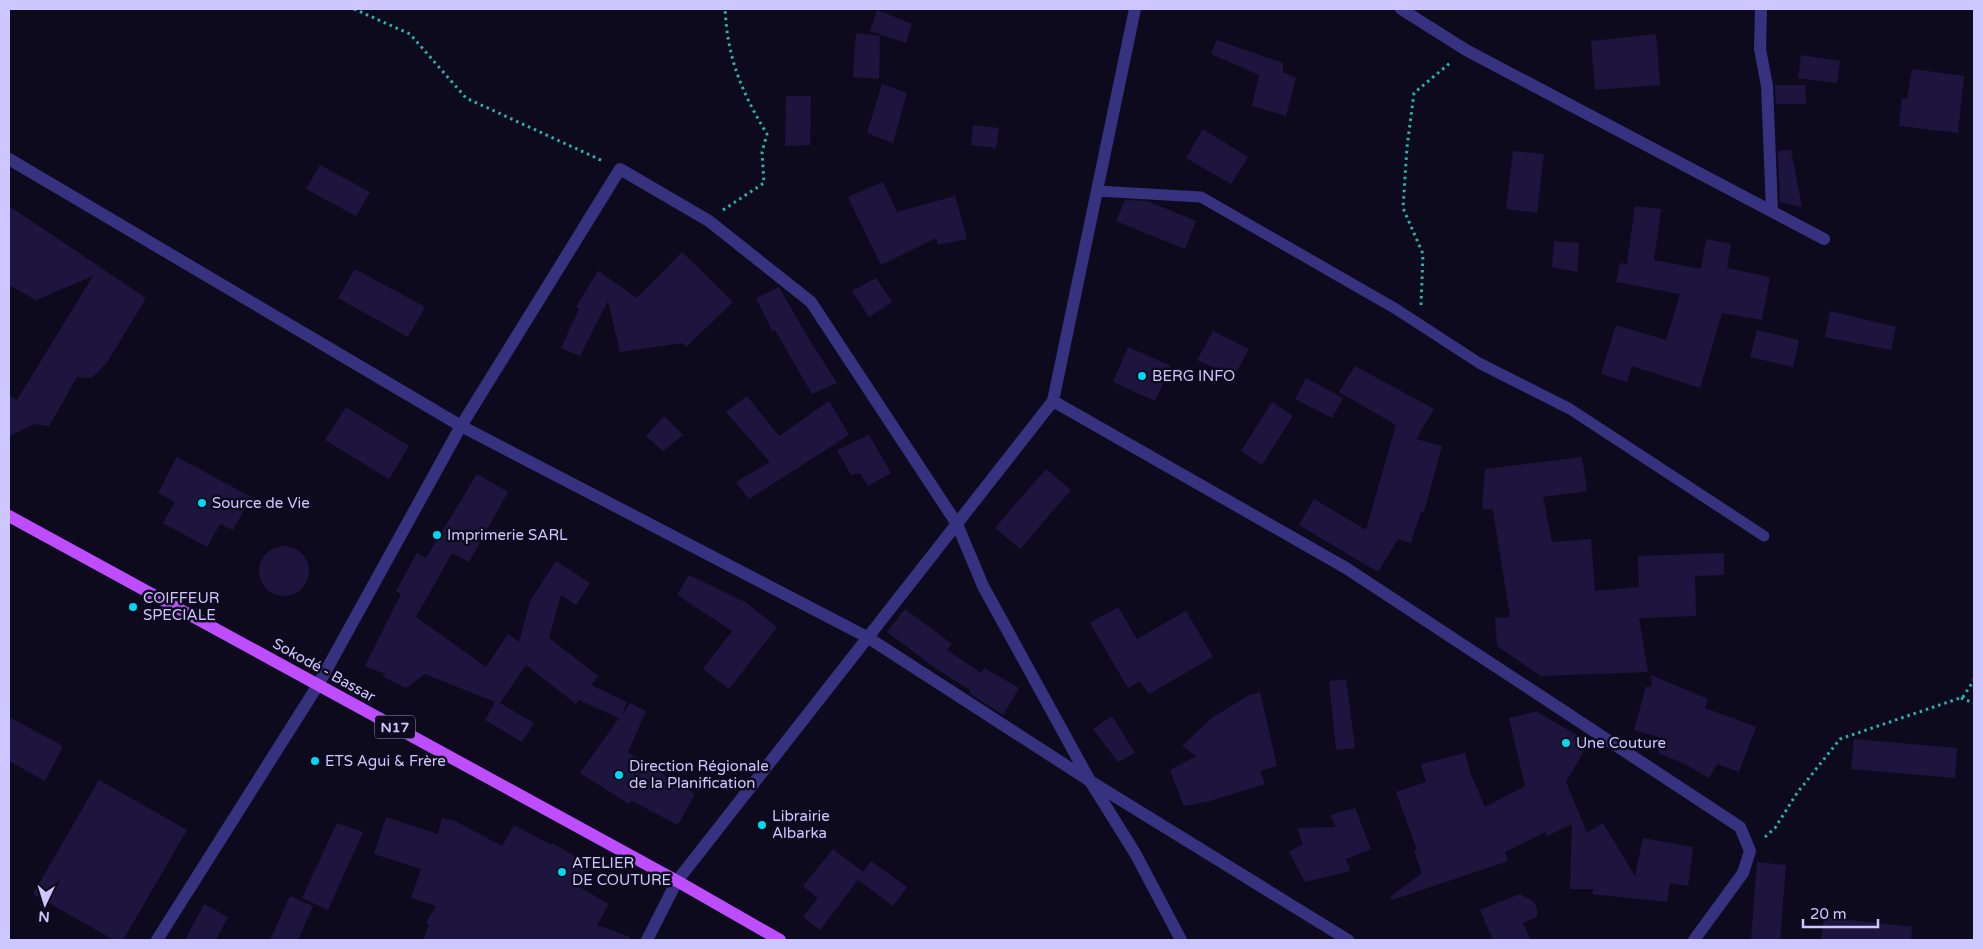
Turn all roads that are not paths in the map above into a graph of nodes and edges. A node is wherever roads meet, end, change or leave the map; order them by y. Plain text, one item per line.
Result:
1 (1135, 9) edge
2 (1401, 9) edge
3 (1761, 9) edge
4 (9, 159) edge
5 (1097, 191) junction
6 (1772, 212) junction
7 (1824, 239) dead end
8 (1053, 401) junction
9 (461, 426) junction
10 (9, 516) edge
11 (958, 524) junction
12 (1764, 536) dead end
13 (867, 637) junction
14 (318, 685) junction
15 (1090, 781) junction
16 (677, 881) junction
17 (157, 940) edge
18 (647, 940) edge
19 (780, 940) edge
20 (1181, 940) edge
21 (1348, 940) edge
22 (1694, 940) edge

1 - 5 street
2 - 6 street
3 - 6 street
4 - 9 street
5 - 8 street
5 - 12 lane
6 - 7 street
8 - 11 street
8 - 22 street
9 - 11 street
9 - 13 street
9 - 14 street
10 - 14 main road, Sokodé - Bassar / N17
11 - 13 street
11 - 15 street
13 - 15 street
13 - 16 street
14 - 16 main road, Sokodé - Bassar / N17
14 - 17 street
15 - 20 street
15 - 21 street
16 - 18 street
16 - 19 main road, Sokodé - Bassar / N17

